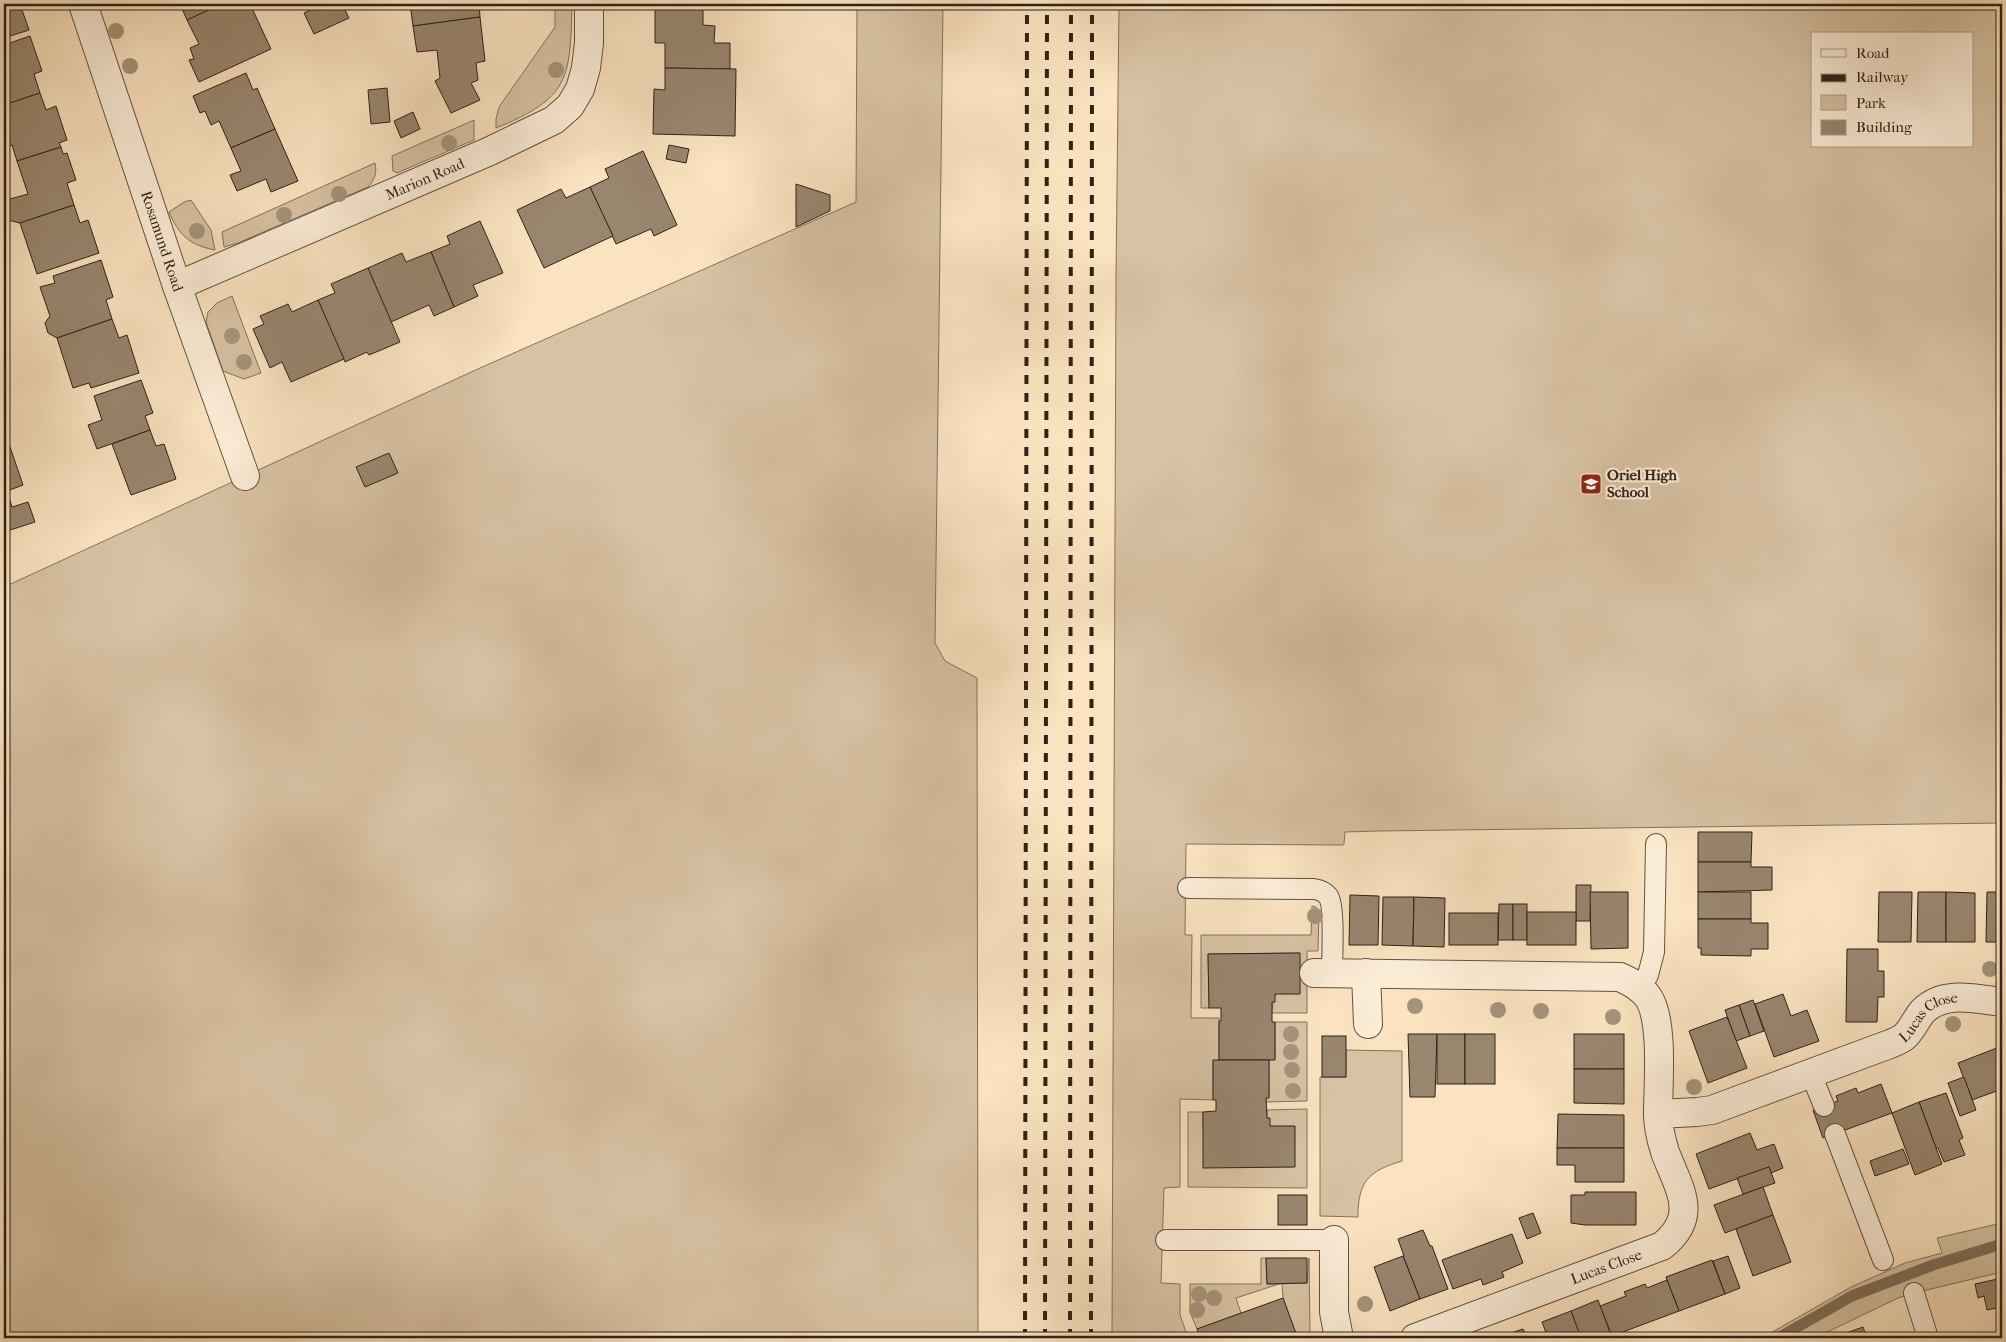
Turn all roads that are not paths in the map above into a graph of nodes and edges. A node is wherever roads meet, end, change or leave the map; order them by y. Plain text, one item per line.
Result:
1 (83, 4) edge
2 (589, 4) edge
3 (177, 286) junction
4 (245, 476) dead end
5 (1656, 844) dead end
6 (1188, 888) dead end
7 (1323, 973) joint
8 (1366, 973) junction
9 (1640, 988) junction
10 (2002, 1002) edge
11 (1368, 1024) dead end
12 (1811, 1074) junction
13 (1824, 1106) dead end
14 (1658, 1114) junction
15 (1834, 1134) dead end
16 (1166, 1240) dead end
17 (1334, 1240) joint
18 (1883, 1260) dead end
19 (1914, 1292) dead end
20 (1339, 1338) edge
21 (1415, 1338) edge
22 (1928, 1338) edge

1 - 3 street, Rosamund Road
2 - 3 street, Marion Road
3 - 4 street, Rosamund Road
5 - 9 lane
6 - 7 lane
7 - 8 street
8 - 9 street
8 - 11 street
9 - 14 street, Lucas Close
10 - 12 street, Lucas Close
12 - 13 lane
12 - 14 street, Lucas Close
14 - 21 street, Lucas Close
15 - 18 lane
16 - 17 lane
17 - 20 street
19 - 22 lane

